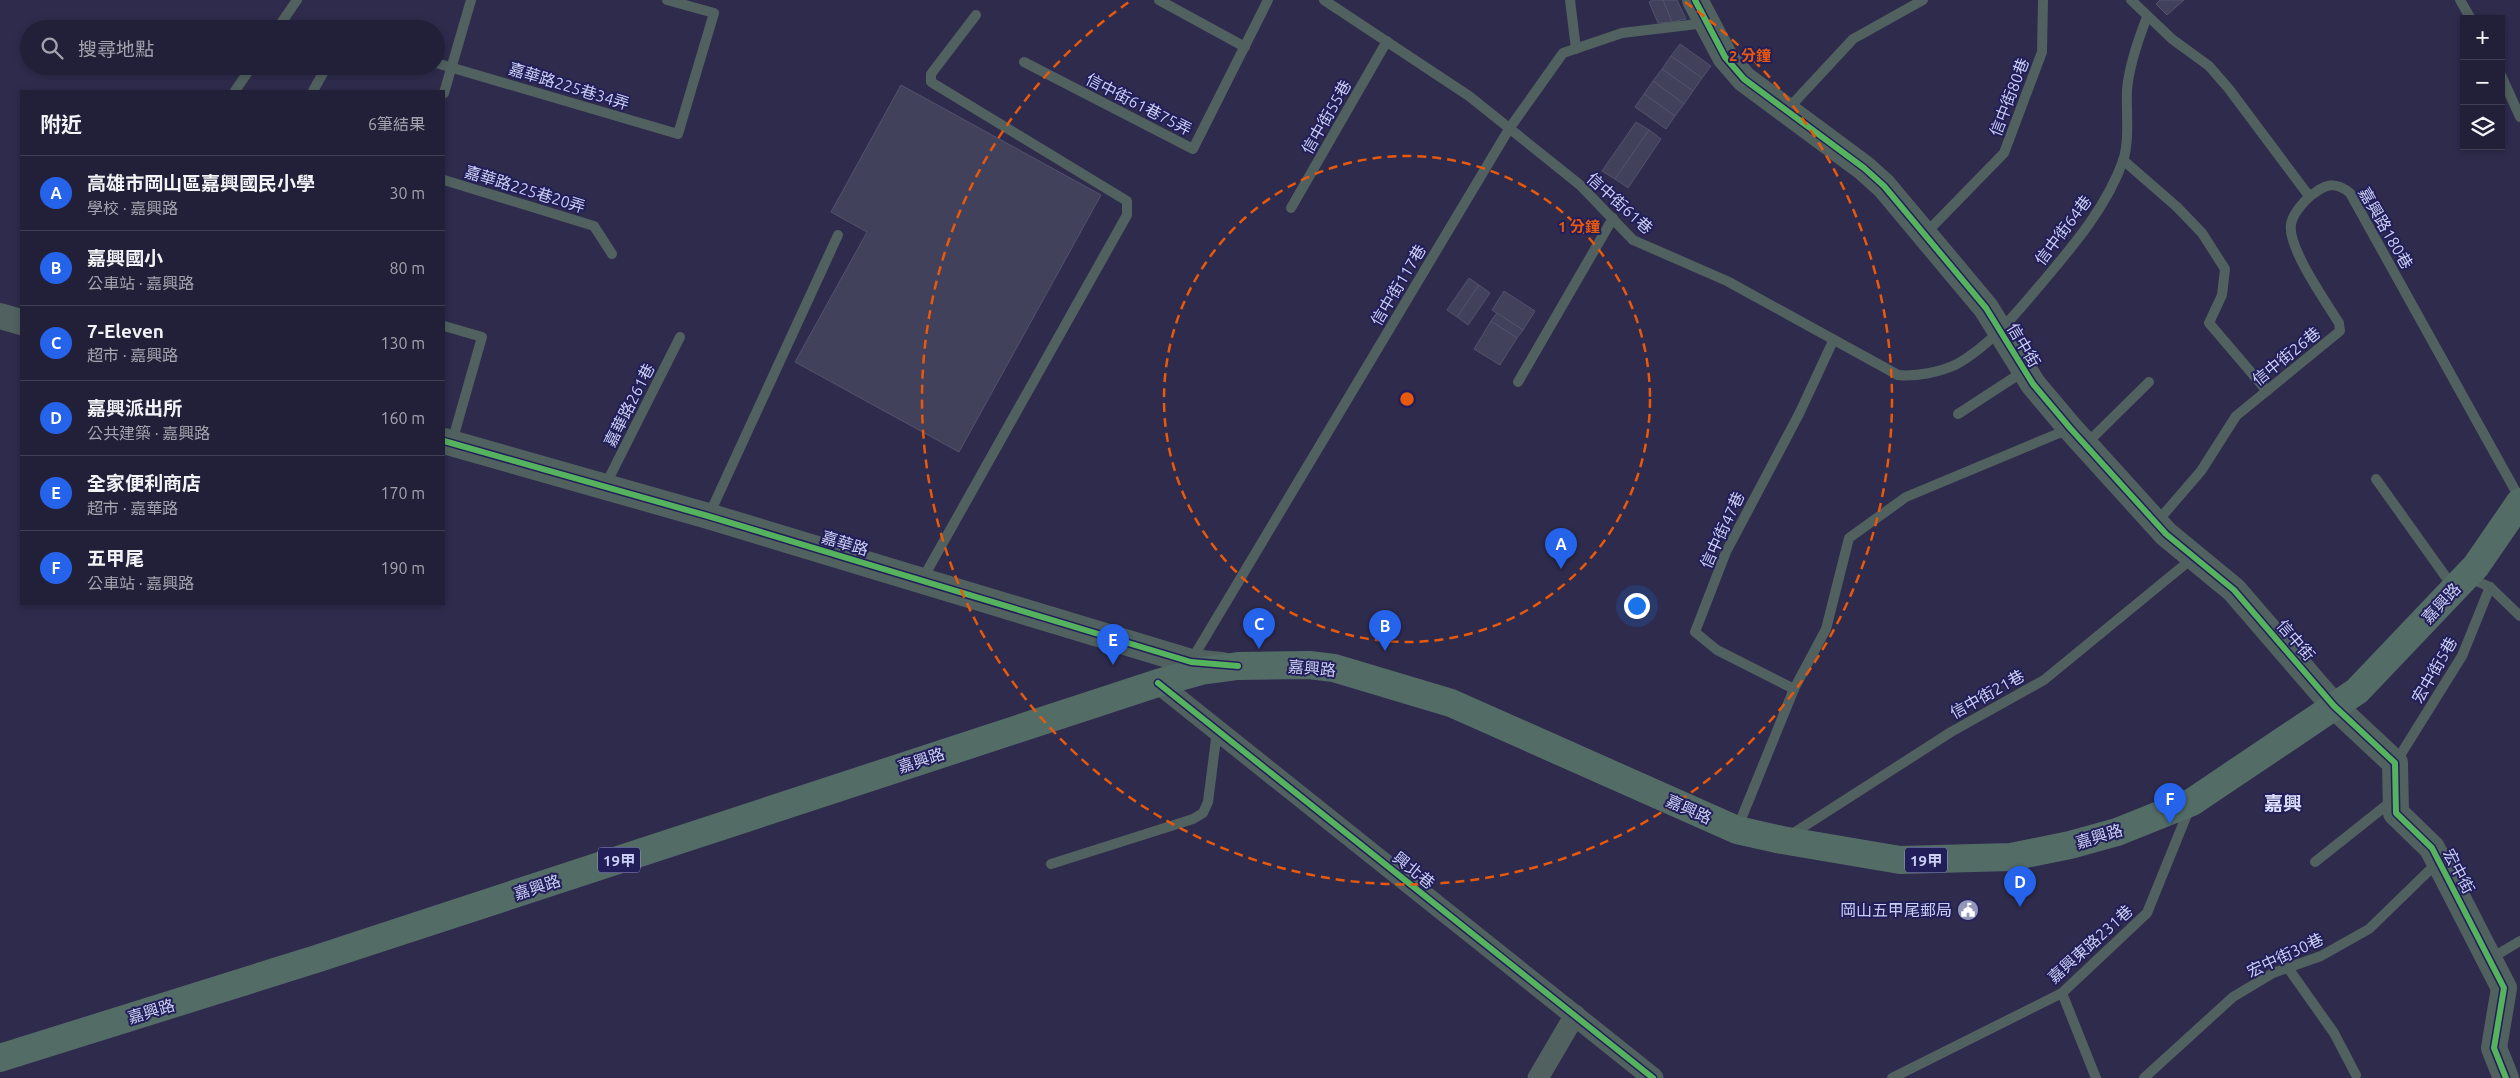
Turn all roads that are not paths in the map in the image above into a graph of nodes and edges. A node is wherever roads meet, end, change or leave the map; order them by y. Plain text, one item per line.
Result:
1 (297, 0) edge
2 (471, 0) edge
3 (668, 0) edge
4 (1159, 0) edge
5 (1268, 0) edge
6 (1570, 0) edge
7 (1923, 0) edge
8 (2043, 0) edge
9 (2131, 0) edge
10 (2460, 0) edge
11 (1332, 2) edge
12 (1701, 12) edge
13 (976, 15) dead end
14 (2468, 15) edge
15 (2147, 17) junction
16 (283, 20) edge
17 (1387, 41) junction
18 (1244, 47) junction
19 (1576, 48) junction
20 (1024, 62) dead end
21 (445, 65) edge
22 (451, 67) junction
23 (246, 75) edge
24 (321, 75) edge
25 (2505, 84) edge
26 (236, 90) edge
27 (314, 90) edge
28 (445, 90) edge
29 (1786, 112) junction
30 (2520, 117) edge
31 (1509, 128) junction
32 (2123, 160) junction
33 (445, 180) edge
34 (2309, 196) junction
35 (1291, 208) dead end
36 (1614, 218) junction
37 (1926, 233) junction
38 (838, 235) dead end
39 (612, 254) dead end
40 (0, 316) edge
41 (20, 322) edge
42 (445, 326) edge
43 (2000, 332) junction
44 (680, 337) dead end
45 (1833, 341) junction
46 (2024, 370) junction
47 (1518, 382) dead end
48 (2149, 382) dead end
49 (2267, 391) junction
50 (1958, 414) dead end
51 (2078, 437) junction
52 (448, 442) edge
53 (2376, 479) dead end
54 (604, 487) junction
55 (2520, 501) edge
56 (708, 516) junction
57 (2156, 523) junction
58 (2194, 557) junction
59 (921, 580) junction
60 (2470, 584) junction
61 (2520, 616) edge
62 (1191, 662) junction
63 (1238, 666) junction
64 (1158, 683) junction
65 (1794, 689) junction
66 (2334, 706) junction
67 (1217, 730) junction
68 (2395, 763) junction
69 (2396, 798) junction
70 (2192, 802) junction
71 (1737, 830) junction
72 (1782, 840) junction
73 (2439, 861) junction
74 (2315, 862) dead end
75 (1051, 864) dead end
76 (2520, 941) edge
77 (2490, 959) junction
78 (2288, 968) junction
79 (2062, 992) junction
80 (1574, 1015) junction
81 (0, 1058) edge
82 (2356, 1076) dead end
83 (1538, 1078) edge
84 (1653, 1078) edge
85 (1892, 1078) edge
86 (2096, 1078) edge
87 (2144, 1078) edge
88 (2506, 1078) edge

1 - 16 lane
2 - 22 lane
3 - 22 lane, 嘉華路225巷34弄
4 - 18 lane
5 - 18 lane, 信中街61巷75弄
6 - 19 lane
7 - 29 lane
8 - 37 lane, 信中街80巷
9 - 15 lane
10 - 14 lane
11 - 17 lane, 信中街61巷
12 - 19 lane, 信中街117巷
12 - 29 street, 信中街
13 - 59 lane
15 - 32 lane, 信中街64巷
15 - 34 lane
17 - 31 lane, 信中街61巷
17 - 35 lane, 信中街55巷
18 - 20 lane, 信中街61巷75弄
19 - 31 lane, 信中街117巷
21 - 22 lane, 嘉華路225巷34弄
22 - 28 lane
23 - 26 lane
24 - 27 lane
25 - 30 lane
29 - 37 street, 信中街
31 - 36 lane, 信中街61巷
31 - 62 lane, 信中街117巷
32 - 43 lane, 信中街64巷
32 - 49 lane
33 - 39 lane, 嘉華路225巷20弄
34 - 49 lane, 信中街26巷
34 - 55 lane, 嘉興路180巷
36 - 45 lane, 信中街61巷
36 - 47 lane
37 - 43 street, 信中街
38 - 56 lane
40 - 41 street
42 - 52 lane
43 - 45 lane, 信中街61巷
43 - 46 street, 信中街
44 - 54 lane, 嘉華路261巷
45 - 65 lane, 信中街47巷
46 - 50 lane
46 - 51 street, 信中街
48 - 51 lane
49 - 57 lane, 信中街26巷
51 - 57 street, 信中街
51 - 65 lane
52 - 54 street, 嘉華路
53 - 60 lane
54 - 56 street, 嘉華路
55 - 60 main road, 嘉興路 / 19甲
56 - 59 street, 嘉華路
57 - 58 street, 信中街
58 - 66 street, 信中街
58 - 72 lane, 信中街21巷
59 - 62 street, 嘉華路
60 - 61 lane
60 - 66 main road, 嘉興路 / 19甲
60 - 68 lane, 宏中街5巷
62 - 63 street, 嘉華路
63 - 64 main road, 嘉興路 / 19甲
63 - 71 main road, 嘉興路 / 19甲
64 - 67 street, 興北巷
64 - 81 main road, 嘉興路 / 19甲
65 - 71 lane
66 - 68 street
66 - 70 main road, 嘉興路 / 19甲
67 - 75 lane
67 - 80 street, 興北巷
68 - 69 street, 宏中街
69 - 73 street, 宏中街
69 - 74 lane
70 - 72 main road, 嘉興路 / 19甲
70 - 79 lane, 嘉興東路231巷
71 - 72 main road, 嘉興路 / 19甲
73 - 77 street, 宏中街
73 - 78 lane, 宏中街30巷
76 - 77 lane
77 - 88 street, 宏中街
78 - 82 lane
78 - 87 lane, 宏中街30巷
79 - 85 lane, 嘉興東路231巷
79 - 86 lane
80 - 83 street
80 - 84 street, 興北巷

